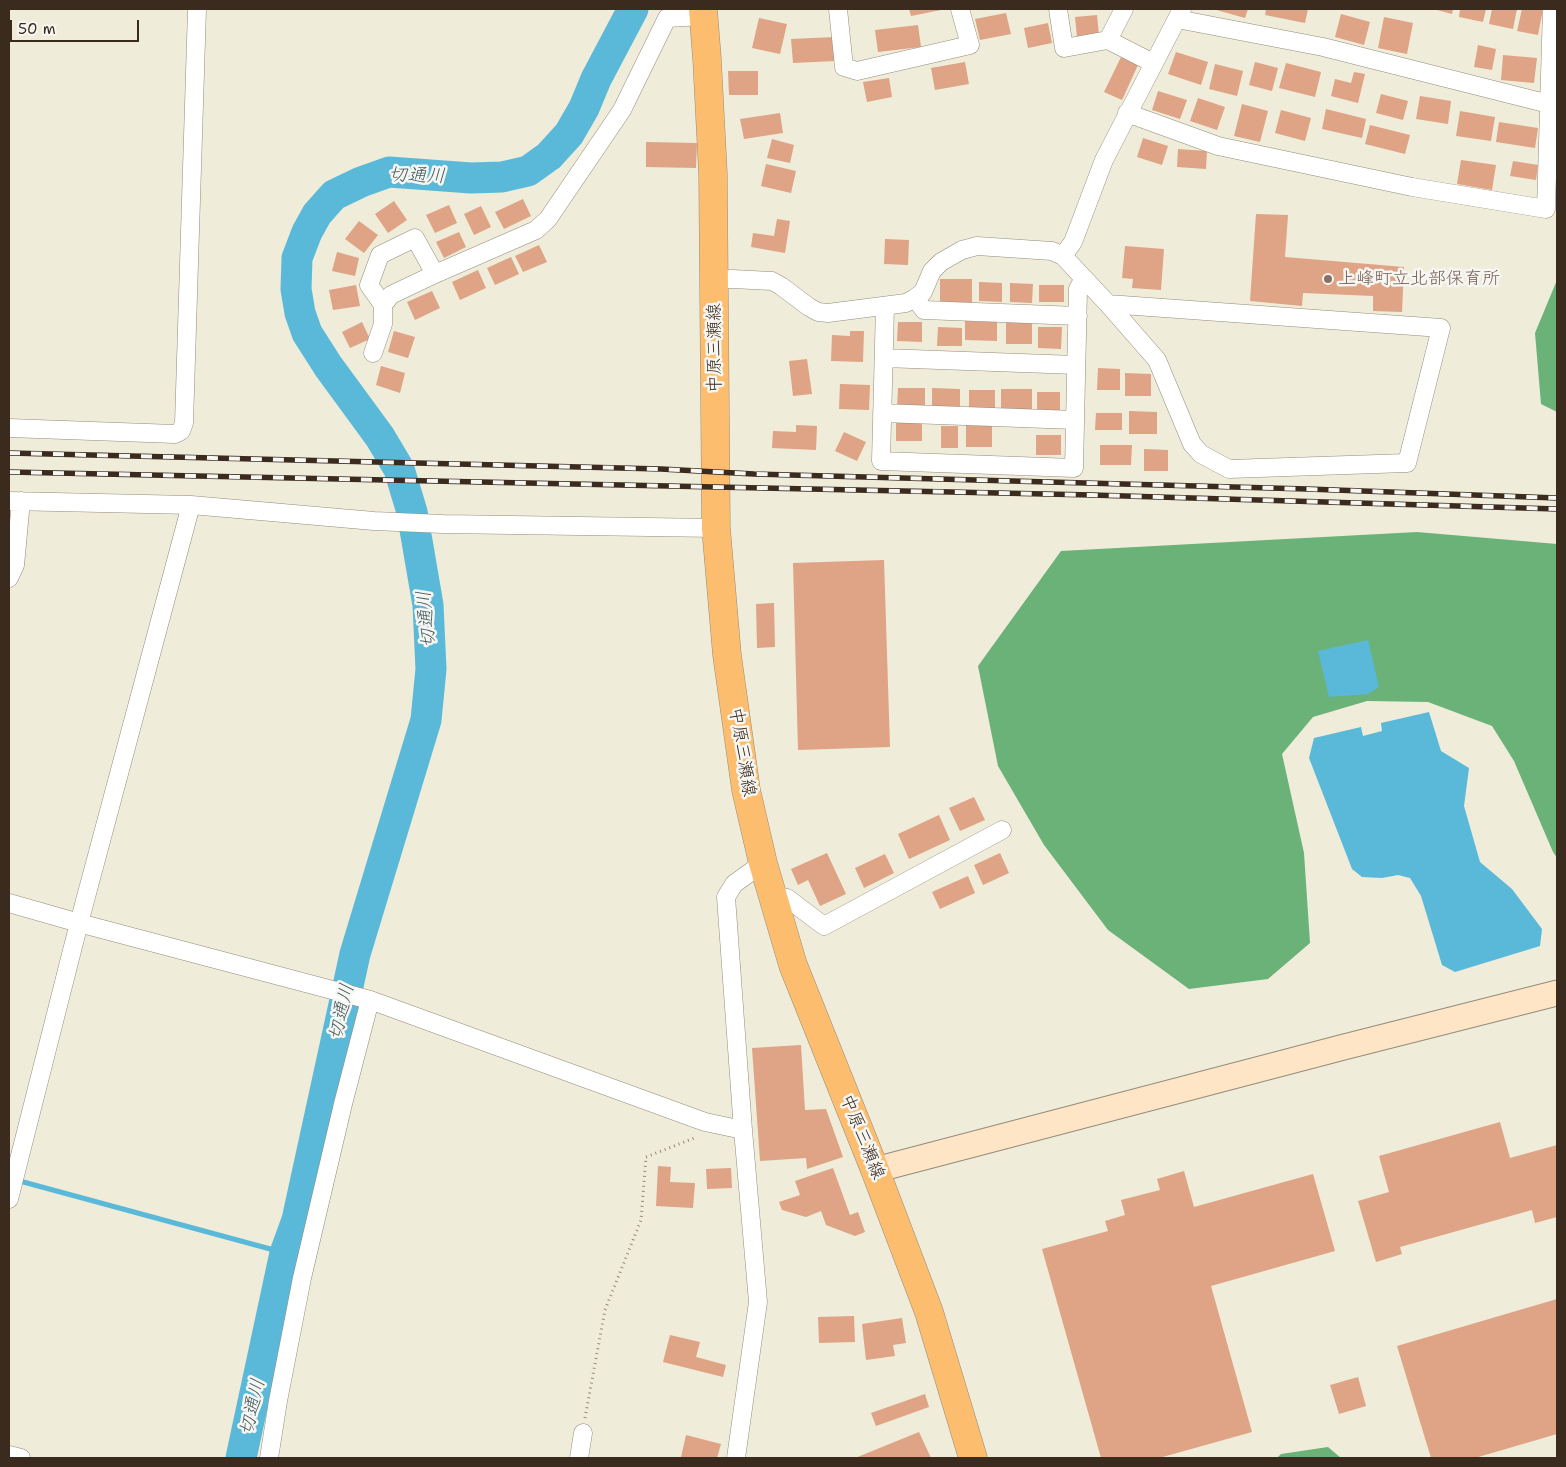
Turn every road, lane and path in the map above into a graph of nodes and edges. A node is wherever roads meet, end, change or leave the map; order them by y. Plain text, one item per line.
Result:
1 (197, 9) edge
2 (838, 9) edge
3 (960, 9) edge
4 (1058, 9) edge
5 (1124, 9) edge
6 (1552, 9) edge
7 (703, 12) edge
8 (1180, 14) edge
9 (1108, 40) junction
10 (1154, 63) junction
11 (1549, 104) junction
12 (1127, 113) junction
13 (1063, 256) junction
14 (435, 274) junction
15 (1084, 278) junction
16 (714, 280) junction
17 (915, 298) junction
18 (1108, 304) junction
19 (382, 305) junction
20 (886, 306) junction
21 (1078, 316) junction
22 (374, 353) dead end
23 (884, 358) junction
24 (1076, 365) junction
25 (882, 413) junction
26 (1075, 420) junction
27 (9, 428) edge
28 (15, 501) edge
29 (192, 505) junction
30 (716, 528) junction
31 (9, 578) edge
32 (1002, 830) dead end
33 (763, 863) junction
34 (772, 895) junction
35 (9, 903) edge
36 (78, 923) junction
37 (1557, 993) edge
38 (370, 1000) junction
39 (705, 1122) junction
40 (743, 1130) junction
41 (875, 1170) junction
42 (9, 1197) edge
43 (583, 1433) joint
44 (9, 1455) edge
45 (21, 1458) edge
46 (269, 1458) edge
47 (578, 1458) edge
48 (736, 1458) edge
49 (973, 1458) edge

1 - 27 street
2 - 3 street
4 - 9 street
5 - 9 street
6 - 11 street
7 - 14 street
7 - 16 main road, 中原三瀬線
8 - 10 street
8 - 11 street
9 - 10 street
10 - 12 street
11 - 12 street
12 - 13 street
13 - 15 street
13 - 17 street
14 - 19 street
14 - 19 street
15 - 18 street
15 - 21 street
16 - 20 street
16 - 30 main road, 中原三瀬線
17 - 20 street
17 - 21 street
18 - 18 street
19 - 22 street
20 - 23 street
21 - 24 street
23 - 24 street
23 - 25 street
24 - 26 street
25 - 26 street
25 - 26 street
28 - 29 street
28 - 31 street
29 - 30 street
29 - 36 street
30 - 33 main road, 中原三瀬線
32 - 34 street
33 - 34 main road, 中原三瀬線
33 - 40 street
34 - 41 main road, 中原三瀬線
35 - 36 street
36 - 38 street
36 - 42 street
37 - 41 street
38 - 39 street
38 - 46 street
39 - 40 street
39 - 43 path
40 - 48 street
41 - 49 main road, 中原三瀬線
43 - 47 street
44 - 45 street

